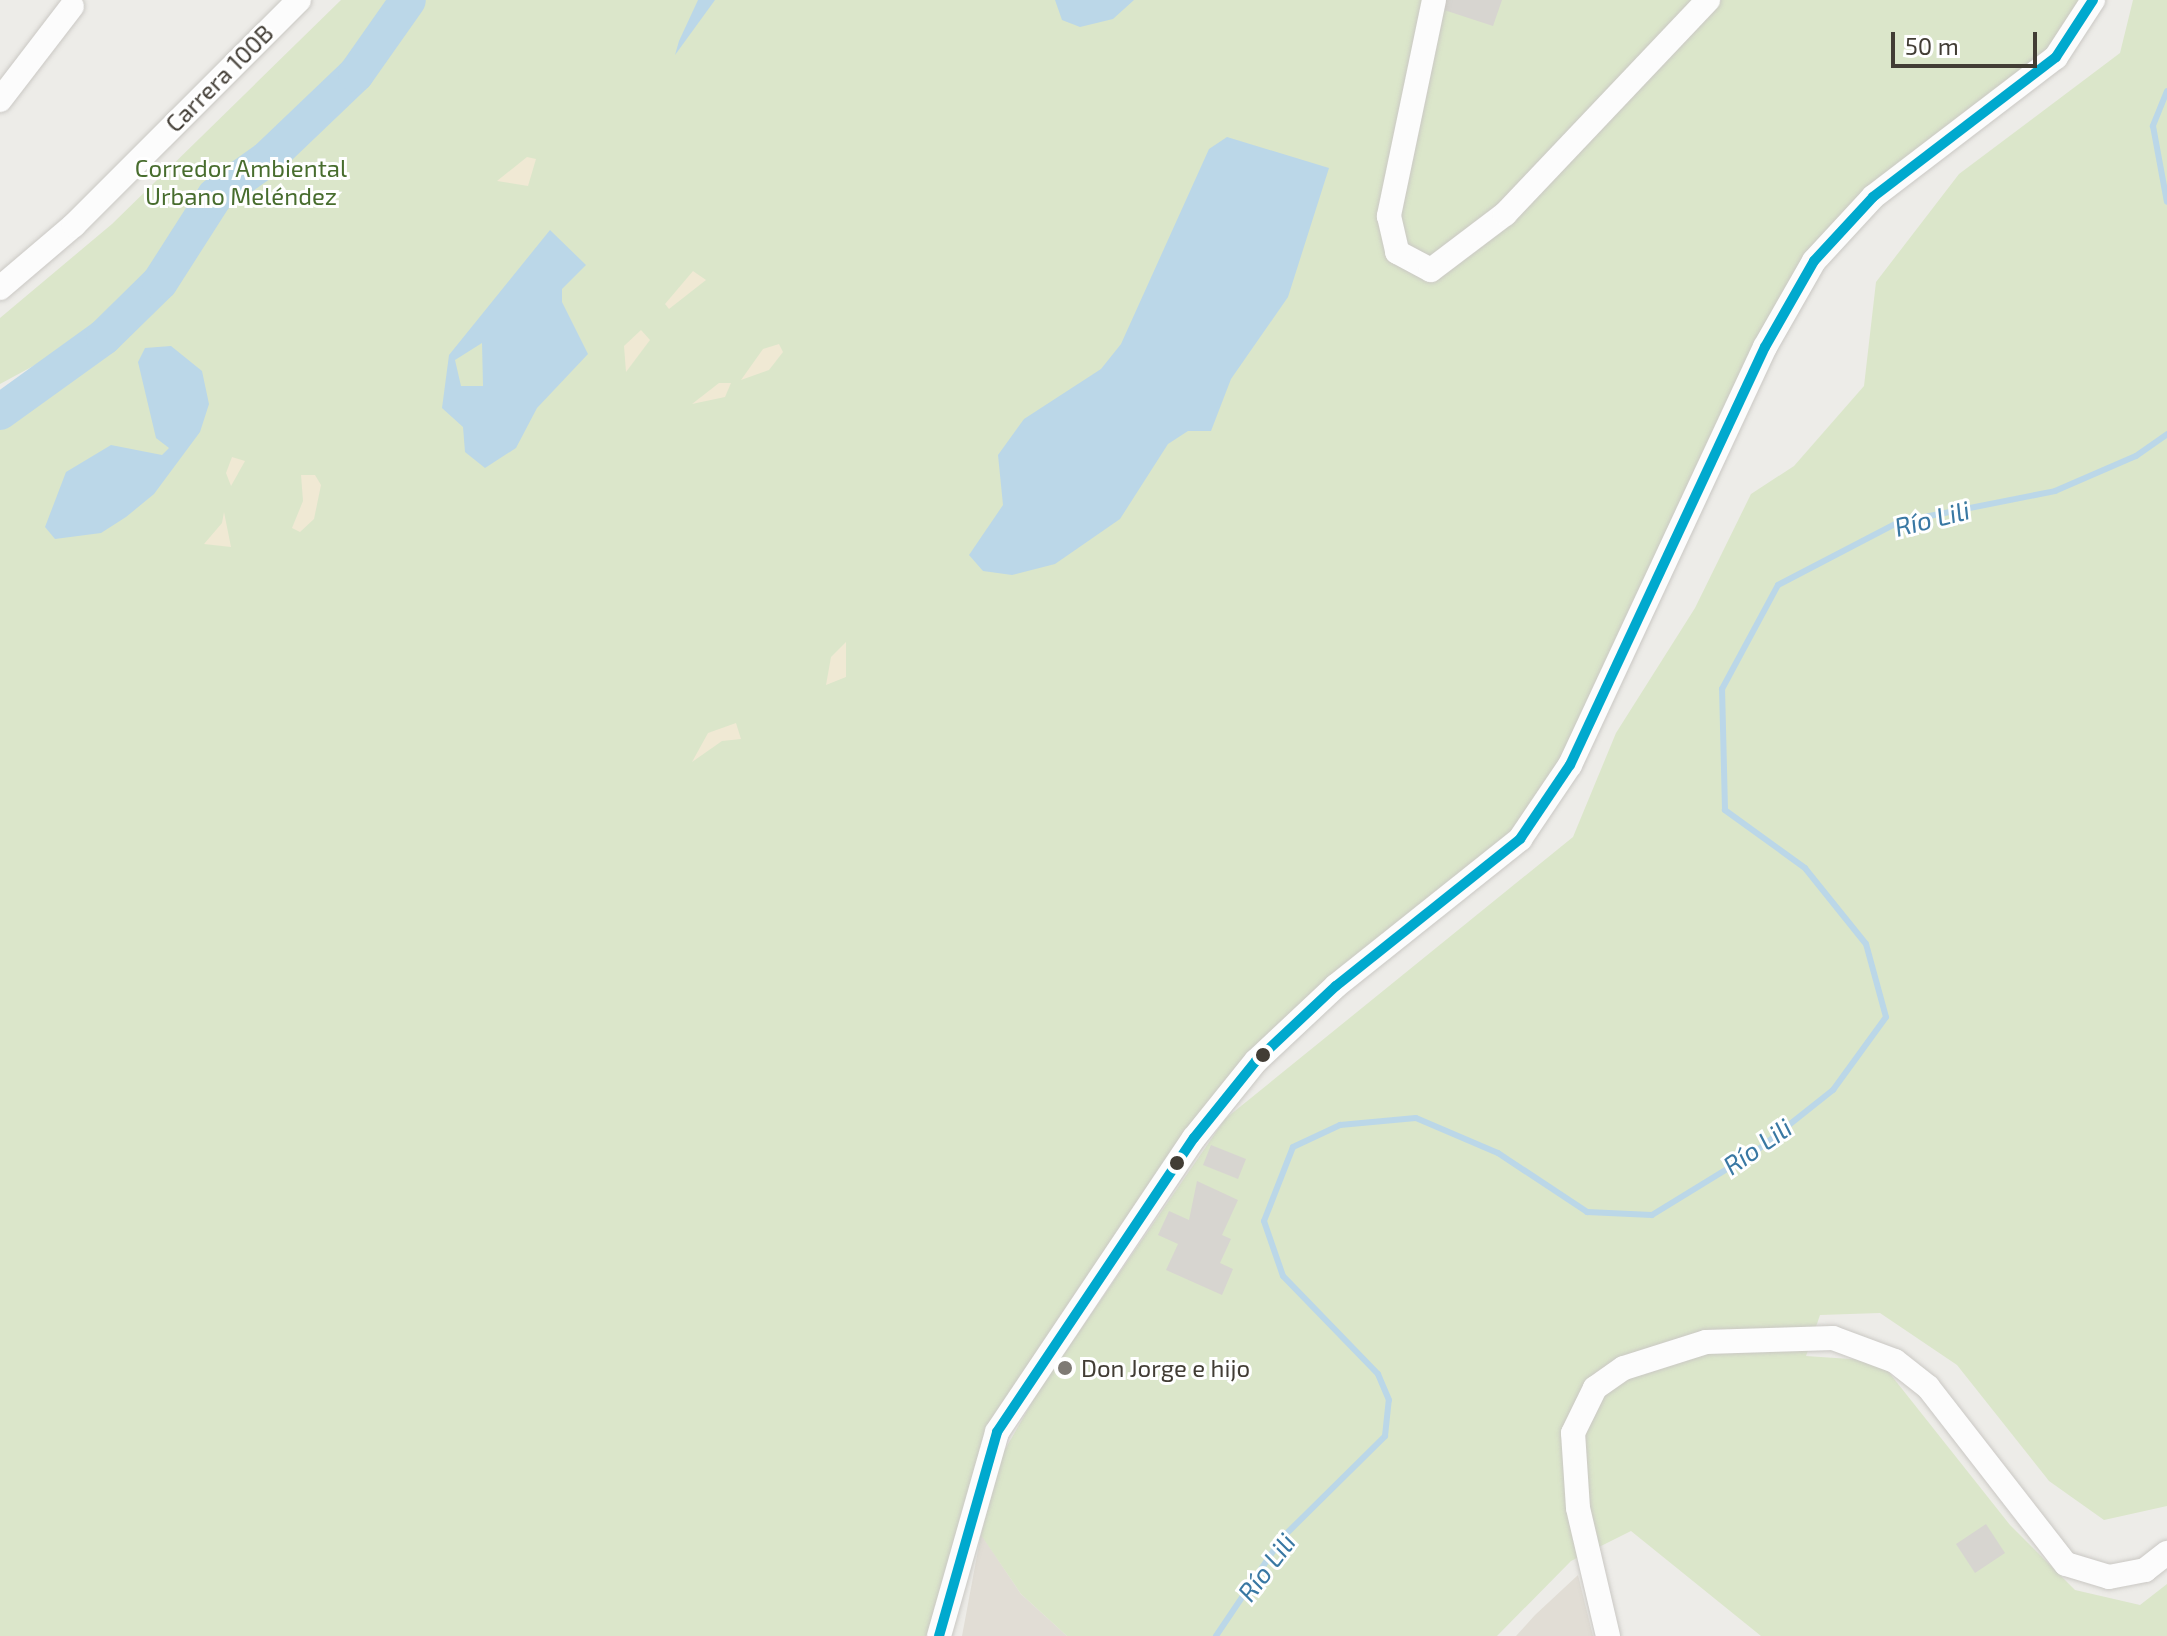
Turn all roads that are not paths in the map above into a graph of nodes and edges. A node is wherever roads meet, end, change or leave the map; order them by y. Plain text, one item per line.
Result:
1 (299, 0) edge
2 (1434, 0) edge
3 (1708, 0) edge
4 (2093, 0) edge
5 (72, 6) dead end
6 (0, 100) edge
7 (0, 288) edge
8 (2167, 1553) edge
9 (939, 1636) edge
10 (1608, 1636) edge

1 - 7 street, Carrera 100B
2 - 3 street
4 - 9 street
5 - 6 street
8 - 10 street

